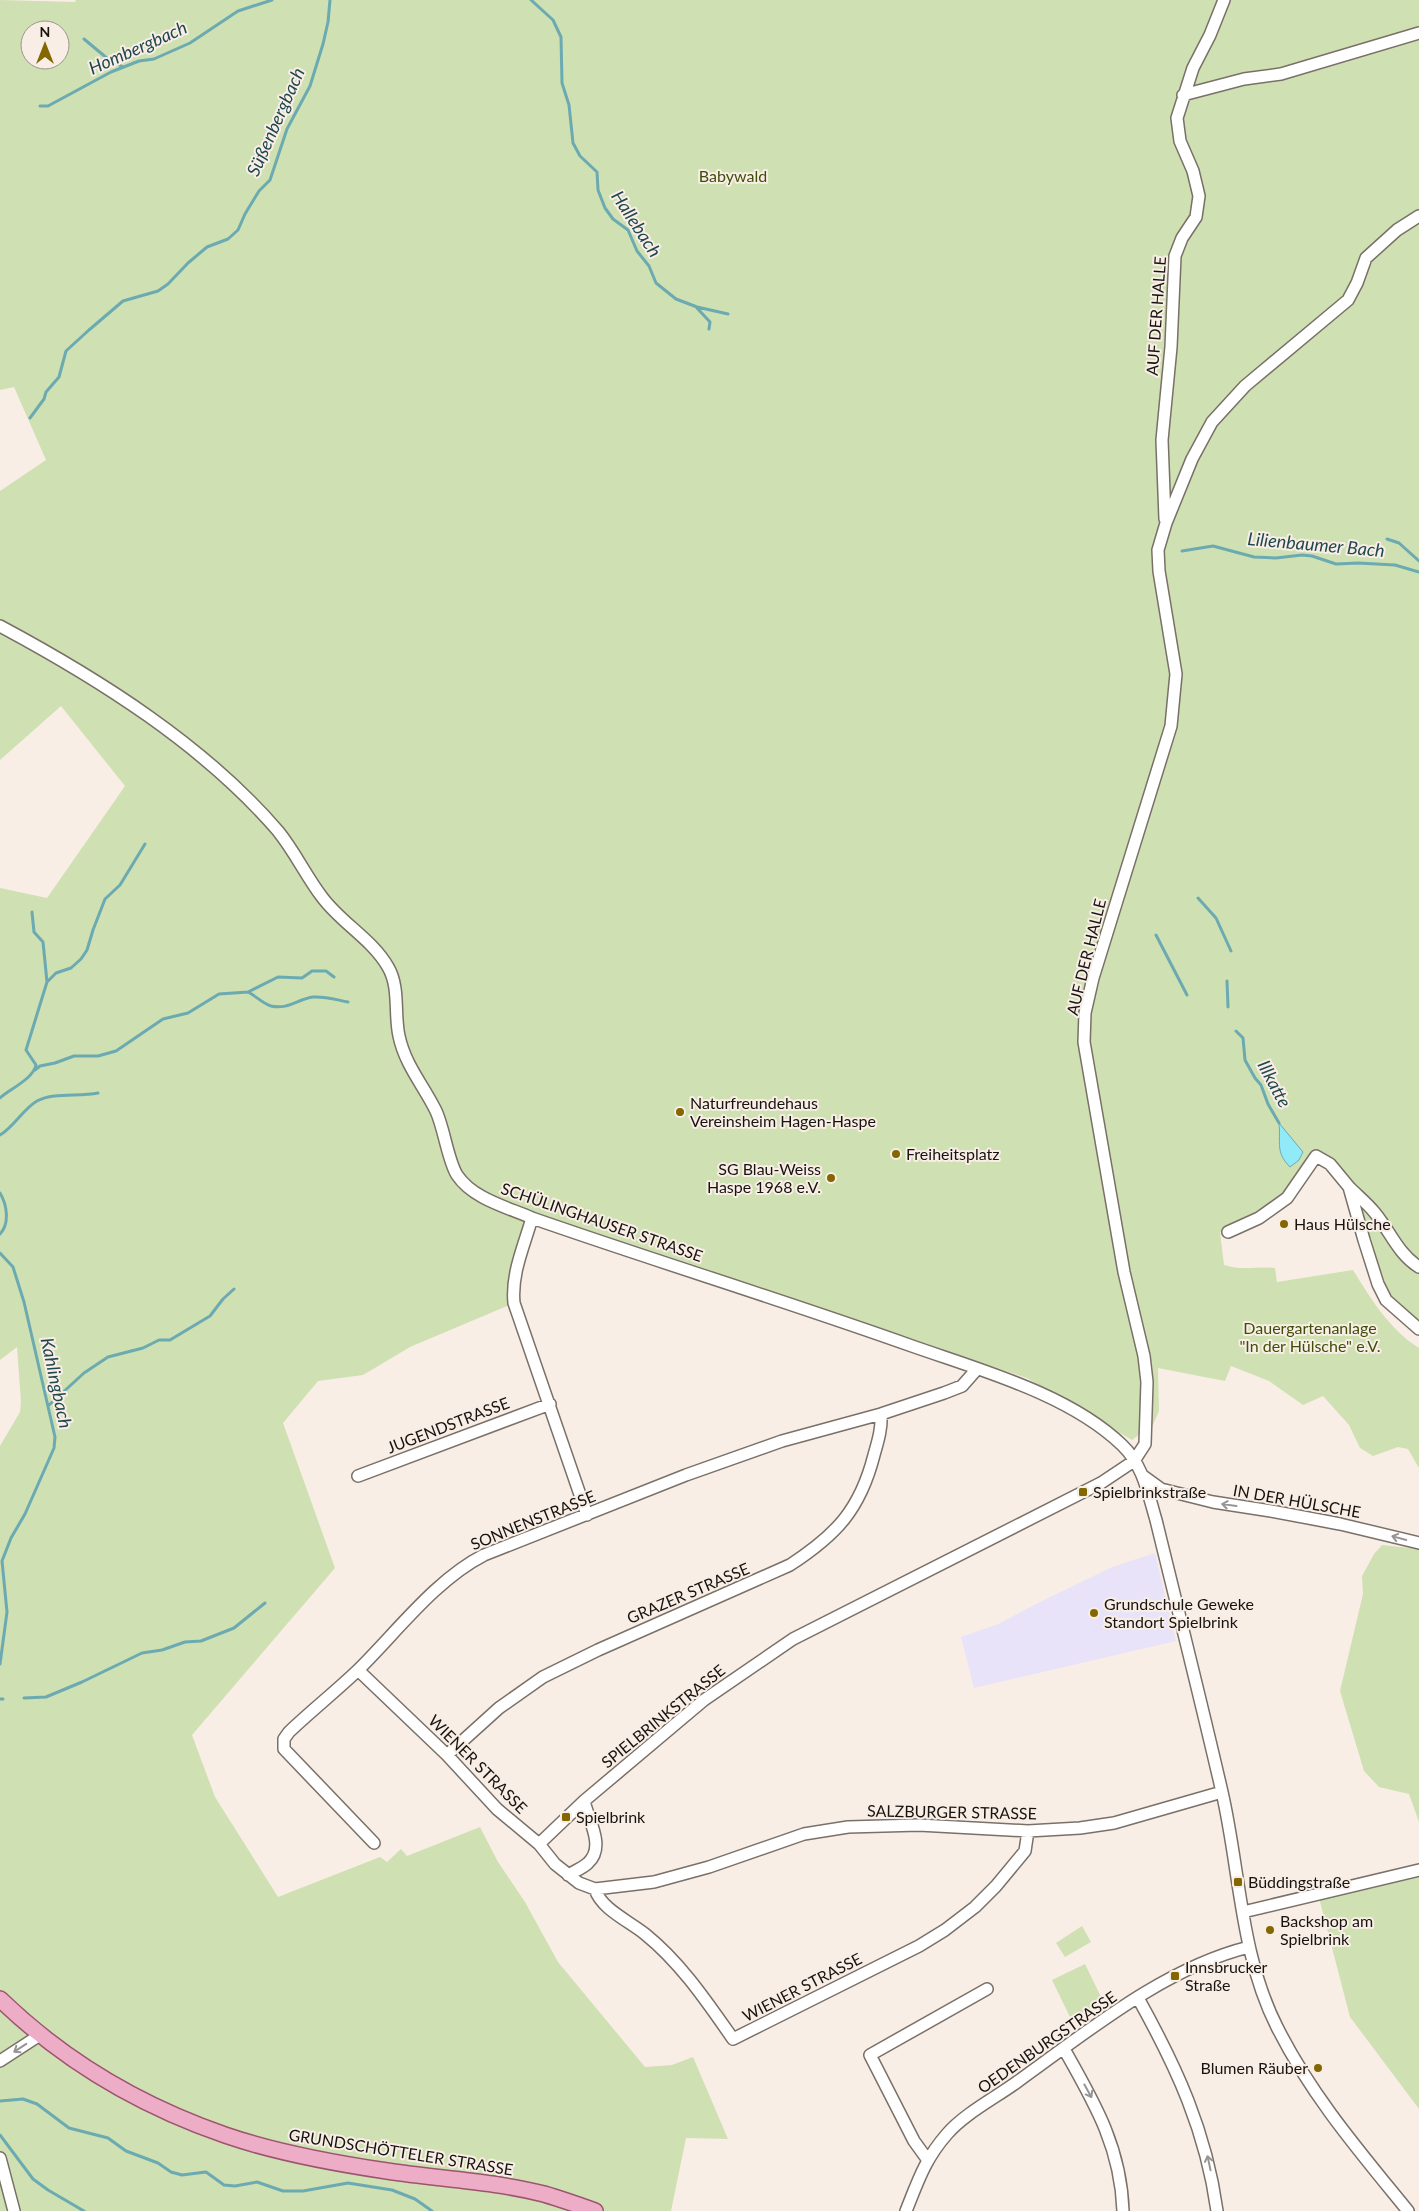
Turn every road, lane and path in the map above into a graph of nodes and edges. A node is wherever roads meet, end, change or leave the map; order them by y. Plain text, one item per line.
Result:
1 (1224, 0) edge
2 (1419, 33) edge
3 (1183, 95) junction
4 (1419, 216) edge
5 (1166, 523) junction
6 (0, 626) edge
7 (1348, 1184) junction
8 (532, 1218) junction
9 (1228, 1232) dead end
10 (1419, 1267) edge
11 (1419, 1329) edge
12 (977, 1369) junction
13 (550, 1404) junction
14 (881, 1414) junction
15 (1134, 1461) junction
16 (358, 1476) dead end
17 (1143, 1476) junction
18 (587, 1515) junction
19 (1419, 1543) edge
20 (358, 1670) junction
21 (447, 1755) junction
22 (1222, 1792) junction
23 (584, 1800) junction
24 (1028, 1832) junction
25 (374, 1843) dead end
26 (539, 1844) junction
27 (1419, 1870) edge
28 (568, 1875) junction
29 (595, 1890) junction
30 (1243, 1912) junction
31 (1249, 1947) junction
32 (987, 1989) dead end
33 (1138, 1998) junction
34 (0, 1999) edge
35 (40, 2035) junction
36 (1064, 2049) junction
37 (0, 2061) edge
38 (0, 2158) edge
39 (927, 2159) junction
40 (14, 2211) edge
41 (595, 2211) edge
42 (906, 2211) edge
43 (1123, 2211) edge
44 (1217, 2211) edge
45 (1408, 2211) edge

1 - 3 street, AUF DER HALLE
2 - 3 street
3 - 5 street, AUF DER HALLE
4 - 5 street, AUF DER HALLE
5 - 15 street, AUF DER HALLE
6 - 8 street, SCHÜLINGHAUSER STRASSE
7 - 9 street
7 - 10 street
7 - 11 street
8 - 12 street, SCHÜLINGHAUSER STRASSE
8 - 13 street
12 - 14 street, SONNENSTRASSE
12 - 15 street, SCHÜLINGHAUSER STRASSE
13 - 16 street, JUGENDSTRASSE
13 - 18 street
14 - 18 street, SONNENSTRASSE
14 - 21 street, GRAZER STRASSE
15 - 17 street
15 - 23 street, SPIELBRINKSTRASSE
19 -> 17 street, IN DER HÜLSCHE
17 - 22 street
18 - 20 street, SONNENSTRASSE
20 - 21 street, WIENER STRASSE
20 - 25 street, SONNENSTRASSE
21 - 26 street, WIENER STRASSE
22 - 24 street, SALZBURGER STRASSE
22 - 30 street
23 - 26 street, SPIELBRINKSTRASSE
23 - 28 street
24 - 29 street, SALZBURGER STRASSE
24 - 29 street, WIENER STRASSE
26 - 28 street, WIENER STRASSE
27 - 30 street
28 - 29 street, WIENER STRASSE
30 - 31 street
31 - 33 street, OEDENBURGSTRASSE
31 - 45 street
32 - 39 street
33 - 36 street, OEDENBURGSTRASSE
44 -> 33 street
34 - 35 main road, GRUNDSCHÖTTELER STRASSE
35 -> 37 street
35 - 41 main road, GRUNDSCHÖTTELER STRASSE
36 - 39 street, OEDENBURGSTRASSE
36 -> 43 street
38 - 40 street
39 - 42 street, OEDENBURGSTRASSE

